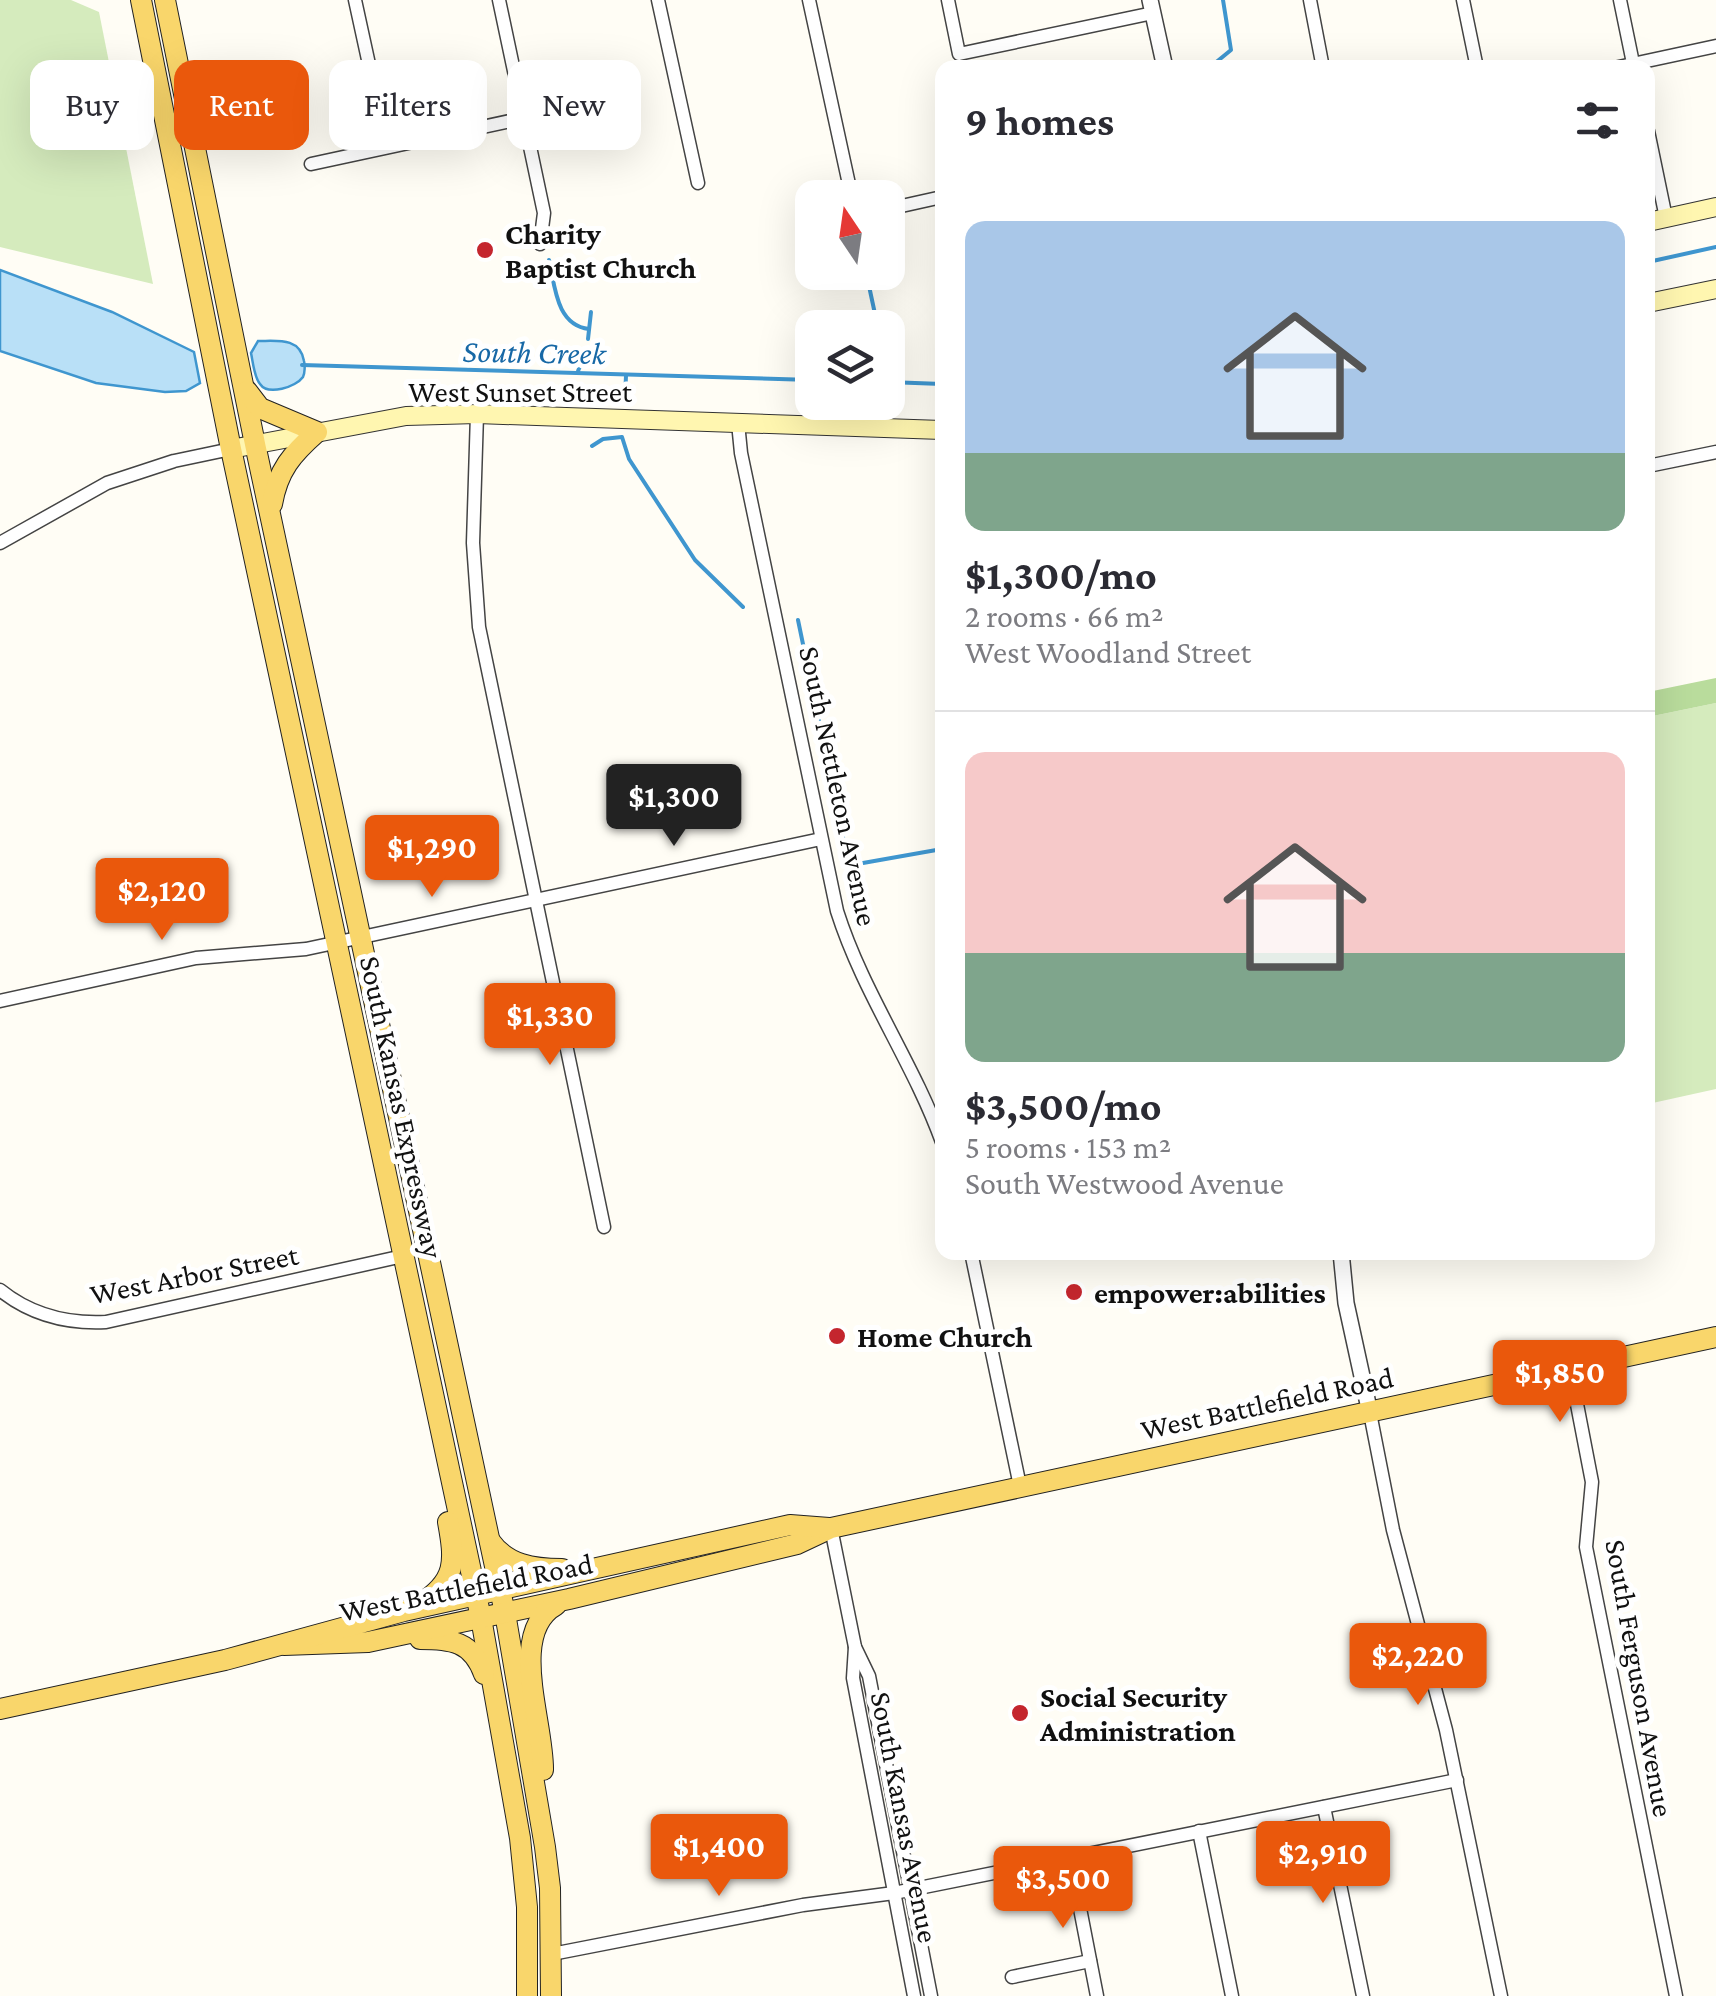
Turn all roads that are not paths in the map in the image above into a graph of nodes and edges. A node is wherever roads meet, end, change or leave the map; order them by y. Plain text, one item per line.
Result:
1 (141, 0) edge
2 (165, 0) edge
3 (355, 0) edge
4 (499, 0) edge
5 (658, 0) edge
6 (809, 0) edge
7 (948, 0) edge
8 (1310, 0) edge
9 (1463, 0) edge
10 (1620, 0) edge
11 (1152, 6) edge
12 (1716, 46) edge
13 (368, 60) edge
14 (512, 60) edge
15 (1162, 60) edge
16 (1322, 60) edge
17 (1475, 60) edge
18 (1632, 60) edge
19 (1655, 61) edge
20 (374, 150) edge
21 (531, 150) edge
22 (311, 164) dead end
23 (848, 180) edge
24 (698, 183) dead end
25 (935, 199) edge
26 (905, 206) edge
27 (1716, 207) edge
28 (1657, 220) edge
29 (540, 244) dead end
30 (1716, 288) edge
31 (1655, 301) edge
32 (243, 386) junction
33 (477, 414) junction
34 (738, 423) junction
35 (935, 430) edge
36 (317, 432) junction
37 (255, 444) junction
38 (231, 449) junction
39 (1716, 452) edge
40 (1655, 465) edge
41 (270, 517) junction
42 (0, 543) edge
43 (821, 839) junction
44 (536, 900) junction
45 (359, 937) junction
46 (336, 942) junction
47 (0, 1001) edge
48 (935, 1125) edge
49 (604, 1226) dead end
50 (403, 1256) junction
51 (973, 1260) edge
52 (1343, 1260) edge
53 (0, 1290) edge
54 (1716, 1337) edge
55 (1570, 1368) junction
56 (433, 1391) junction
57 (1370, 1413) junction
58 (1020, 1486) junction
59 (831, 1528) junction
60 (490, 1540) junction
61 (623, 1563) junction
62 (500, 1590) junction
63 (476, 1595) junction
64 (569, 1599) junction
65 (404, 1612) junction
66 (505, 1613) junction
67 (481, 1618) junction
68 (368, 1642) junction
69 (284, 1646) junction
70 (856, 1647) junction
71 (0, 1709) edge
72 (510, 1775) junction
73 (1456, 1780) junction
74 (1324, 1807) junction
75 (540, 1812) junction
76 (1199, 1831) junction
77 (1070, 1857) junction
78 (910, 1890) junction
79 (894, 1894) junction
80 (552, 1954) junction
81 (1090, 1960) junction
82 (1012, 1977) dead end
83 (527, 1996) edge
84 (550, 1996) edge
85 (914, 1996) edge
86 (931, 1996) edge
87 (1098, 1996) edge
88 (1232, 1996) edge
89 (1363, 1996) edge
90 (1500, 1996) edge
91 (1676, 1996) edge

1 - 38 main road, South Kansas Expressway
2 - 32 main road, South Kansas Expressway
3 - 13 street
4 - 14 street
5 - 24 street
6 - 23 street
7 - 11 street
8 - 16 street
9 - 17 street
10 - 18 street
11 - 15 street
12 - 19 street
20 - 22 street
21 - 29 street
25 - 26 street
27 - 28 main road
30 - 31 main road
32 - 36 main road
32 - 37 main road, South Kansas Expressway
33 - 34 main road, West Sunset Street
33 - 36 main road, West Sunset Street
33 - 44 street
34 - 35 main road, West Sunset Street
34 - 43 street, South Nettleton Avenue
36 - 37 main road, West Sunset Street
36 - 41 main road
37 - 38 main road, West Sunset Street
37 - 41 main road, South Kansas Expressway
38 - 42 street, West Sunset Street
38 - 46 main road, South Kansas Expressway
39 - 40 street
41 - 45 main road, South Kansas Expressway
43 - 44 street
43 - 48 street, South Nettleton Avenue
44 - 45 street
44 - 49 street
45 - 46 street
45 - 60 main road, South Kansas Expressway
46 - 47 street
46 - 50 main road, South Kansas Expressway
50 - 53 street, West Arbor Street
50 - 56 main road, South Kansas Expressway
51 - 58 street
52 - 57 street
54 - 55 main road, West Battlefield Road
55 - 57 main road, West Battlefield Road
55 - 91 street, South Ferguson Avenue
56 - 63 main road, South Kansas Expressway
56 - 65 main road
57 - 58 main road, West Battlefield Road
57 - 73 street
58 - 59 main road, West Battlefield Road
59 - 61 main road, West Battlefield Road
59 - 64 main road, West Battlefield Road
59 - 70 street, South Kansas Avenue
60 - 61 main road
60 - 62 main road, South Kansas Expressway
61 - 62 main road, West Battlefield Road
62 - 63 main road, West Battlefield Road
62 - 66 main road, South Kansas Expressway
63 - 65 main road, West Battlefield Road
63 - 67 main road, South Kansas Expressway
64 - 66 main road, West Battlefield Road
64 - 75 main road
65 - 69 main road, West Battlefield Road
66 - 67 main road, West Battlefield Road
66 - 75 main road, South Kansas Expressway
67 - 68 main road, West Battlefield Road
67 - 72 main road, South Kansas Expressway
68 - 69 main road, West Battlefield Road
68 - 72 main road
69 - 71 main road, West Battlefield Road
70 - 78 street, South Kansas Avenue
70 - 79 street, South Kansas Avenue
72 - 83 main road, South Kansas Expressway
73 - 74 street
73 - 90 street
74 - 76 street
74 - 89 street
75 - 80 main road, South Kansas Expressway
76 - 77 street
76 - 88 street
77 - 78 street
77 - 81 street
78 - 79 street
78 - 86 street, South Kansas Avenue
79 - 80 street
79 - 85 street, South Kansas Avenue
80 - 84 main road, South Kansas Expressway
81 - 82 street
81 - 87 street

